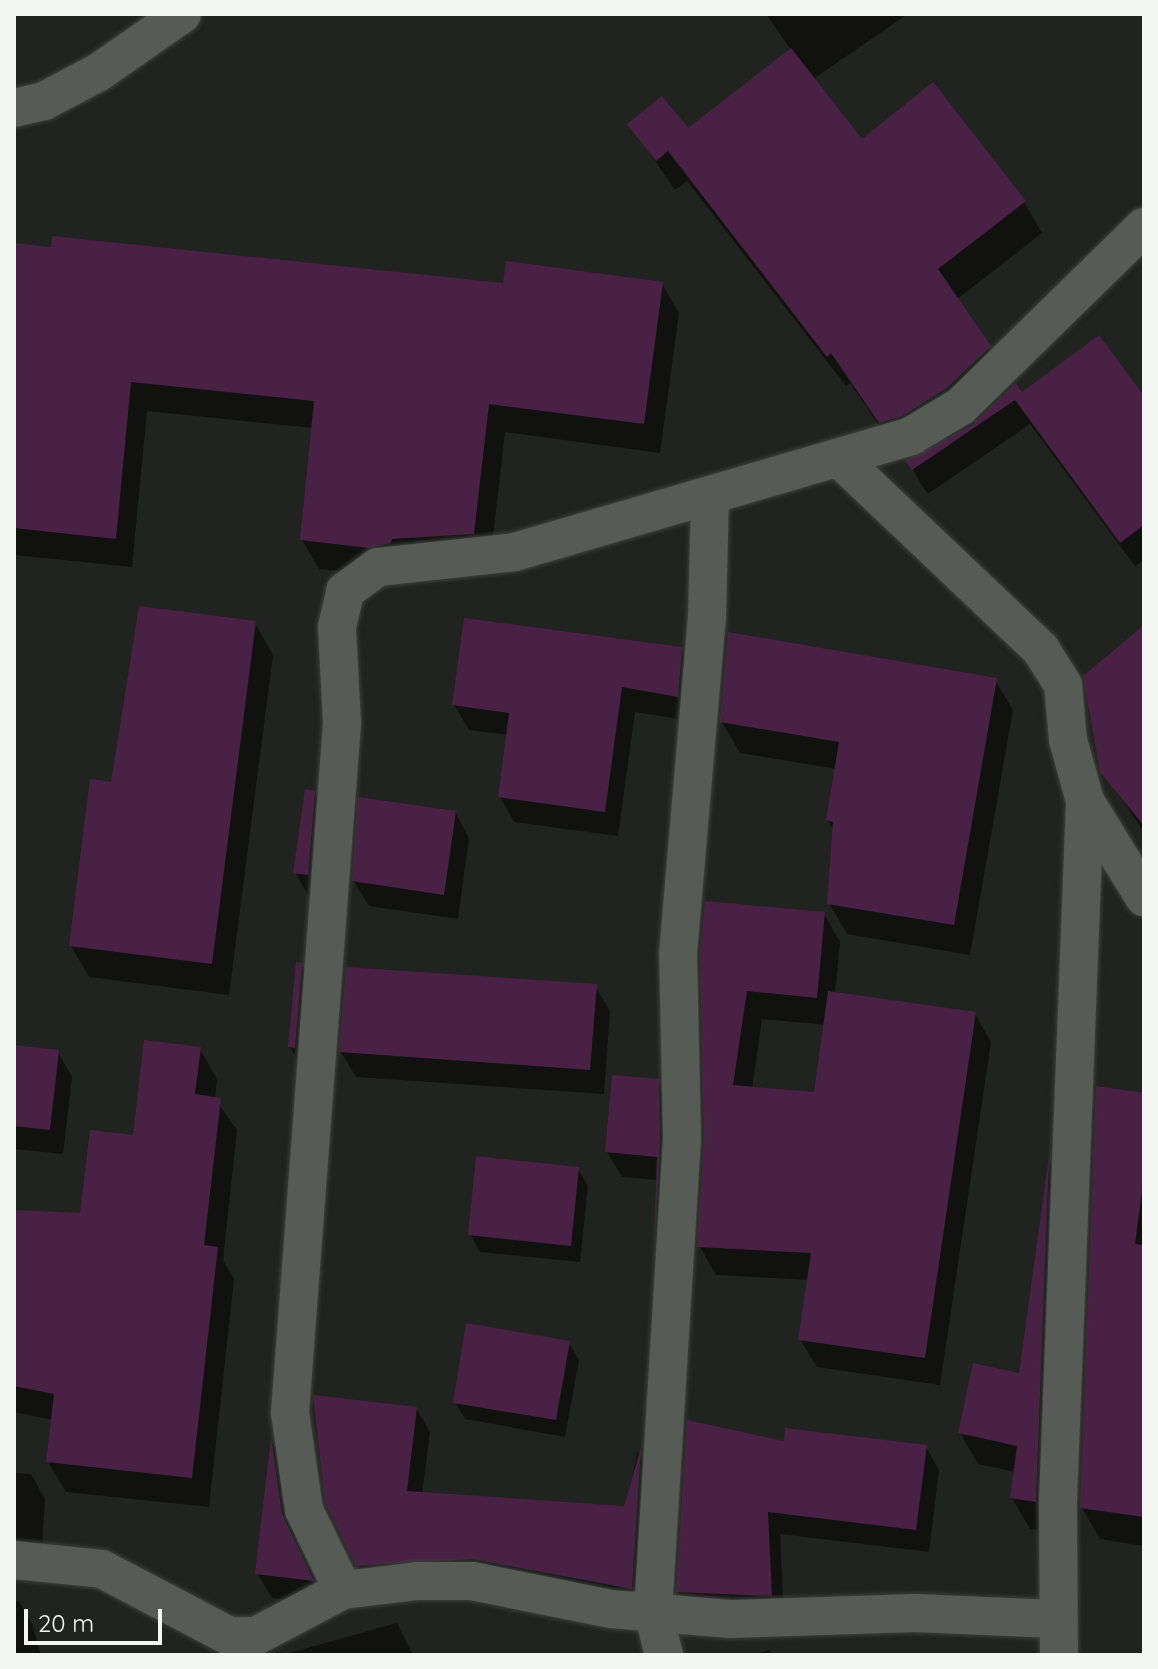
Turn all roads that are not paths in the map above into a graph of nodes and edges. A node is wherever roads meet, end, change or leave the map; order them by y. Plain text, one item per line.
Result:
1 (182, 14) edge
2 (14, 108) edge
3 (1144, 227) edge
4 (839, 458) junction
5 (710, 496) junction
6 (1085, 801) junction
7 (1144, 897) edge
8 (14, 1560) edge
9 (343, 1590) junction
10 (653, 1612) junction
11 (1057, 1637) edge
12 (288, 1640) edge
13 (664, 1655) edge

1 - 2 street
3 - 4 street
4 - 5 street
4 - 6 street
5 - 9 street
5 - 10 street
6 - 7 street
6 - 11 street
8 - 12 street
9 - 10 street
9 - 12 street
10 - 11 street
10 - 13 street

